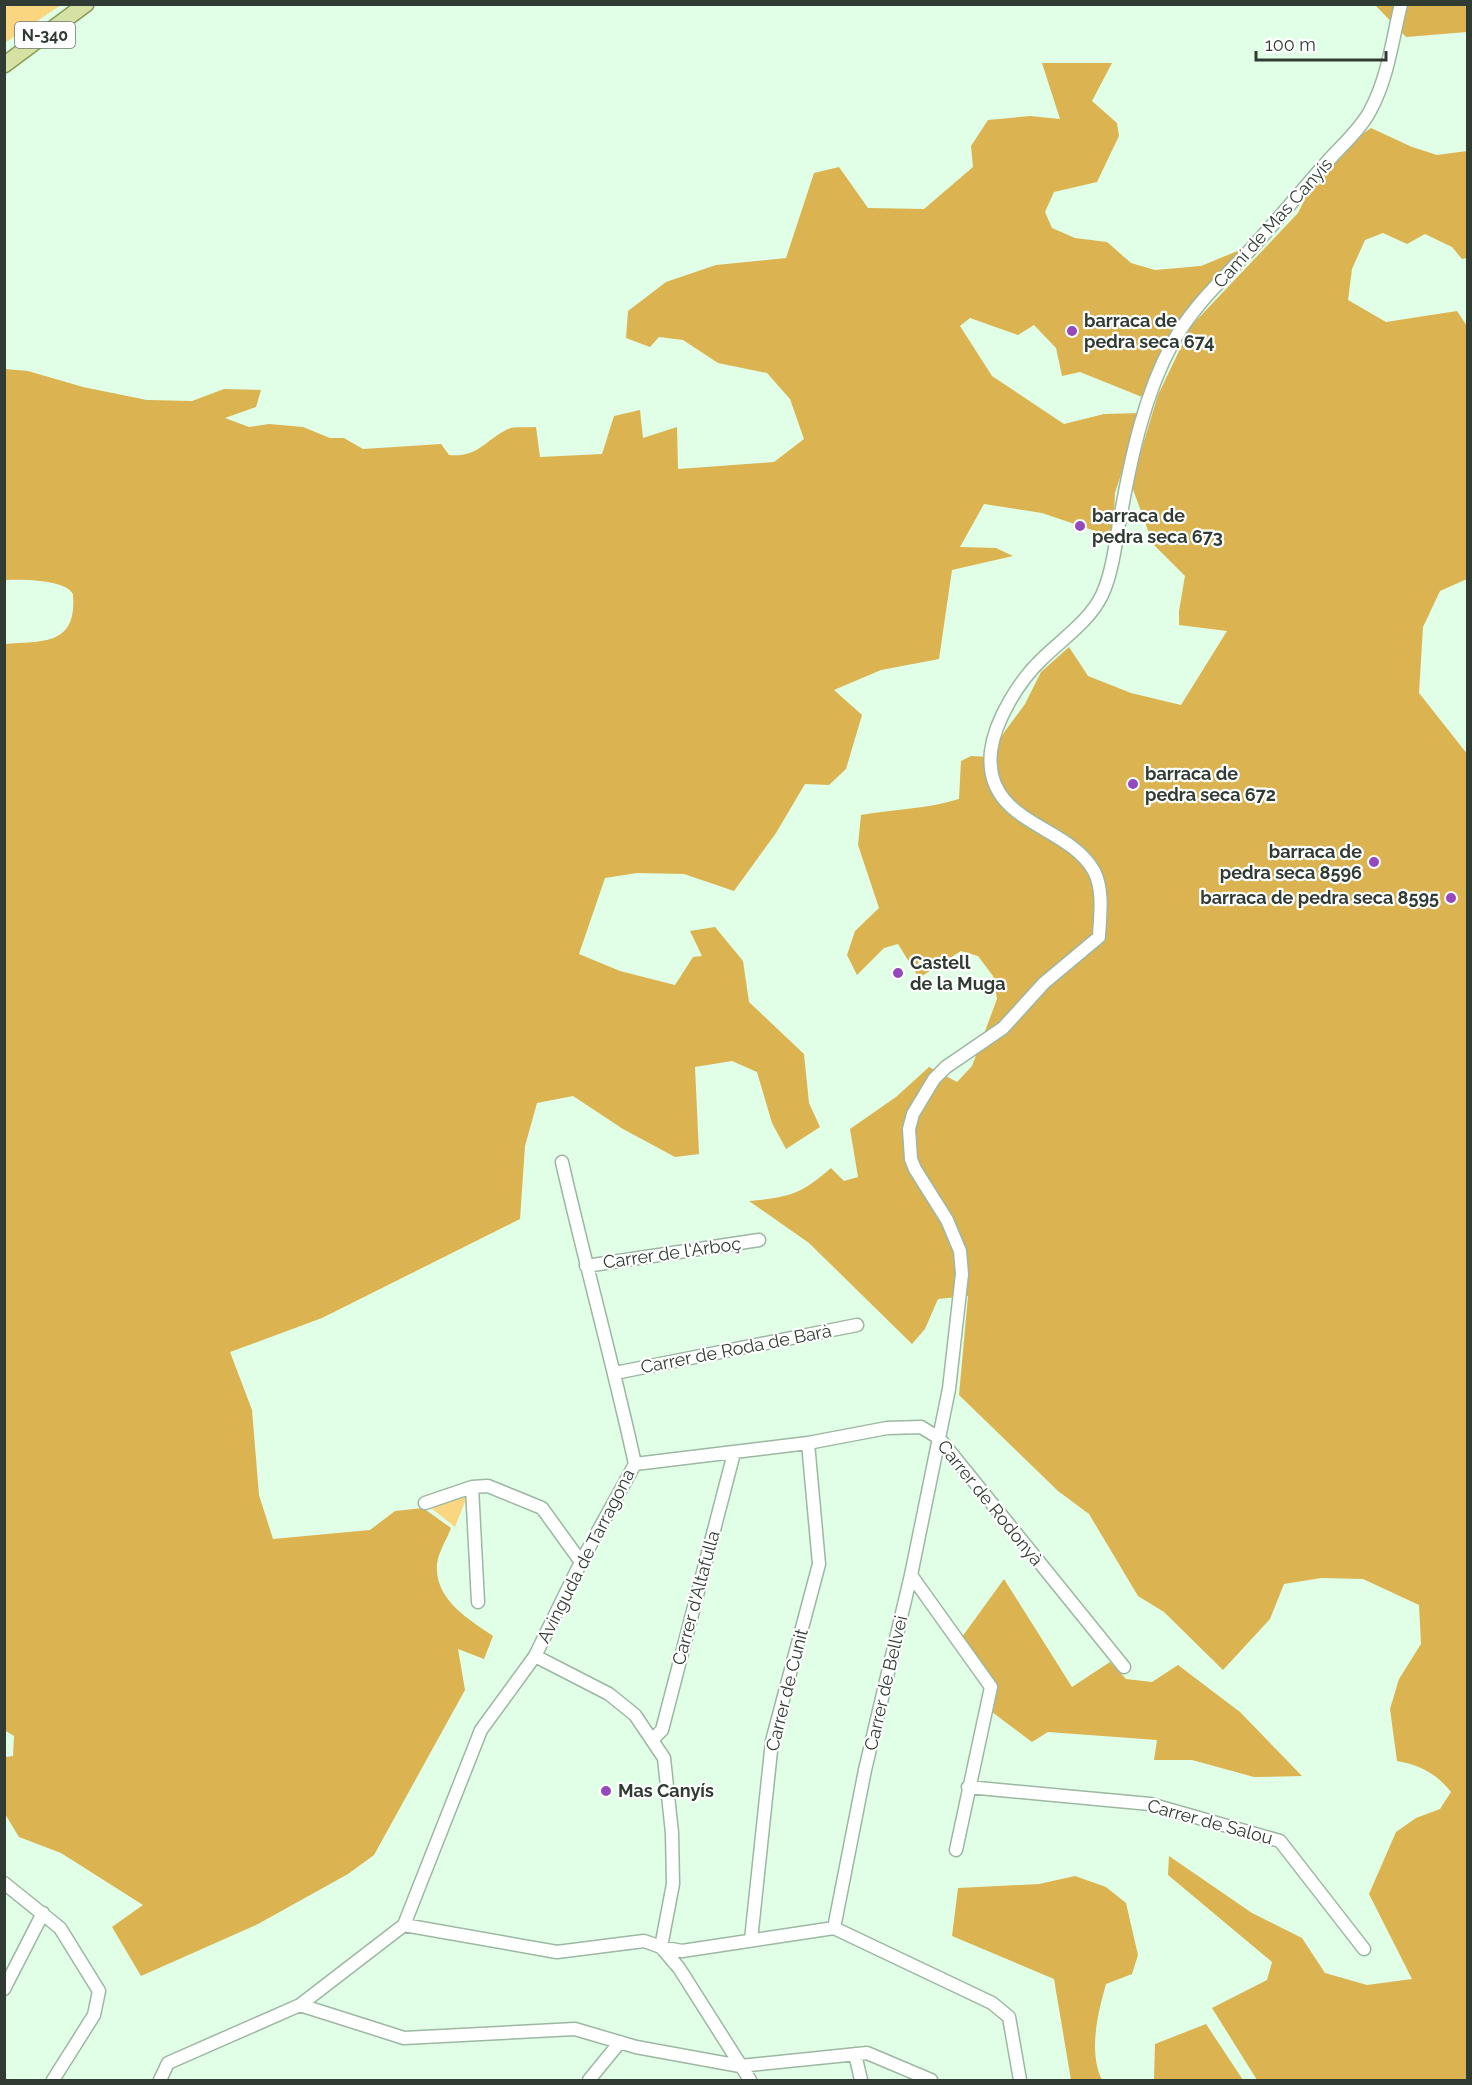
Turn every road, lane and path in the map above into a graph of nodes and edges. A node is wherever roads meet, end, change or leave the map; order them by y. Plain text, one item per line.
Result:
1 (75, 4) edge
2 (86, 4) edge
3 (1401, 4) edge
4 (4, 56) edge
5 (4, 65) edge
6 (562, 1162) dead end
7 (759, 1240) dead end
8 (585, 1266) junction
9 (857, 1325) dead end
10 (615, 1373) junction
11 (939, 1438) junction
12 (808, 1443) junction
13 (734, 1453) junction
14 (635, 1464) junction
15 (472, 1487) junction
16 (425, 1503) dead end
17 (581, 1562) junction
18 (911, 1575) junction
19 (478, 1602) dead end
20 (535, 1656) junction
21 (1124, 1667) dead end
22 (652, 1740) junction
23 (968, 1786) junction
24 (956, 1850) dead end
25 (4, 1882) edge
26 (43, 1913) junction
27 (404, 1925) junction
28 (834, 1928) junction
29 (751, 1940) junction
30 (661, 1947) junction
31 (1364, 1949) dead end
32 (4, 1989) edge
33 (300, 2006) junction
34 (620, 2042) junction
35 (855, 2054) junction
36 (740, 2066) junction
37 (52, 2080) edge
38 (160, 2080) edge
39 (589, 2080) edge
40 (750, 2080) edge
41 (861, 2080) edge
42 (931, 2080) edge
43 (1020, 2080) edge

1 - 4 street
2 - 5 main road, N-340
3 - 11 street, Camí de Mas Canyís
6 - 8 street, Avinguda de Tarragona
7 - 8 street, Carrer de l'Arboç
8 - 10 street, Avinguda de Tarragona
9 - 10 street, Carrer de Roda de Barà
10 - 14 street, Avinguda de Tarragona
11 - 12 street, Carrer de Rodonyà
11 - 18 street, Carrer de Bellvei
11 - 21 street, Carrer de Rodonyà
12 - 13 street, Carrer de Rodonyà
12 - 29 street, Carrer de Cunit
13 - 14 street, Carrer de Rodonyà
13 - 22 street, Carrer d'Altafulla
14 - 17 street, Avinguda de Tarragona
15 - 16 street
15 - 17 street
15 - 19 street
17 - 20 street, Avinguda de Tarragona
18 - 23 street
18 - 28 street, Carrer de Bellvei
20 - 22 street
20 - 27 street, Avinguda de Tarragona
22 - 30 street
23 - 24 street
23 - 31 street, Carrer de Salou
25 - 26 street
26 - 32 street
26 - 37 street
27 - 30 street
27 - 33 street
28 - 29 street
28 - 43 street
29 - 30 street
30 - 36 street
33 - 34 street
33 - 38 street
34 - 36 street
34 - 39 street
35 - 36 street
35 - 41 street
35 - 42 street
36 - 40 street

